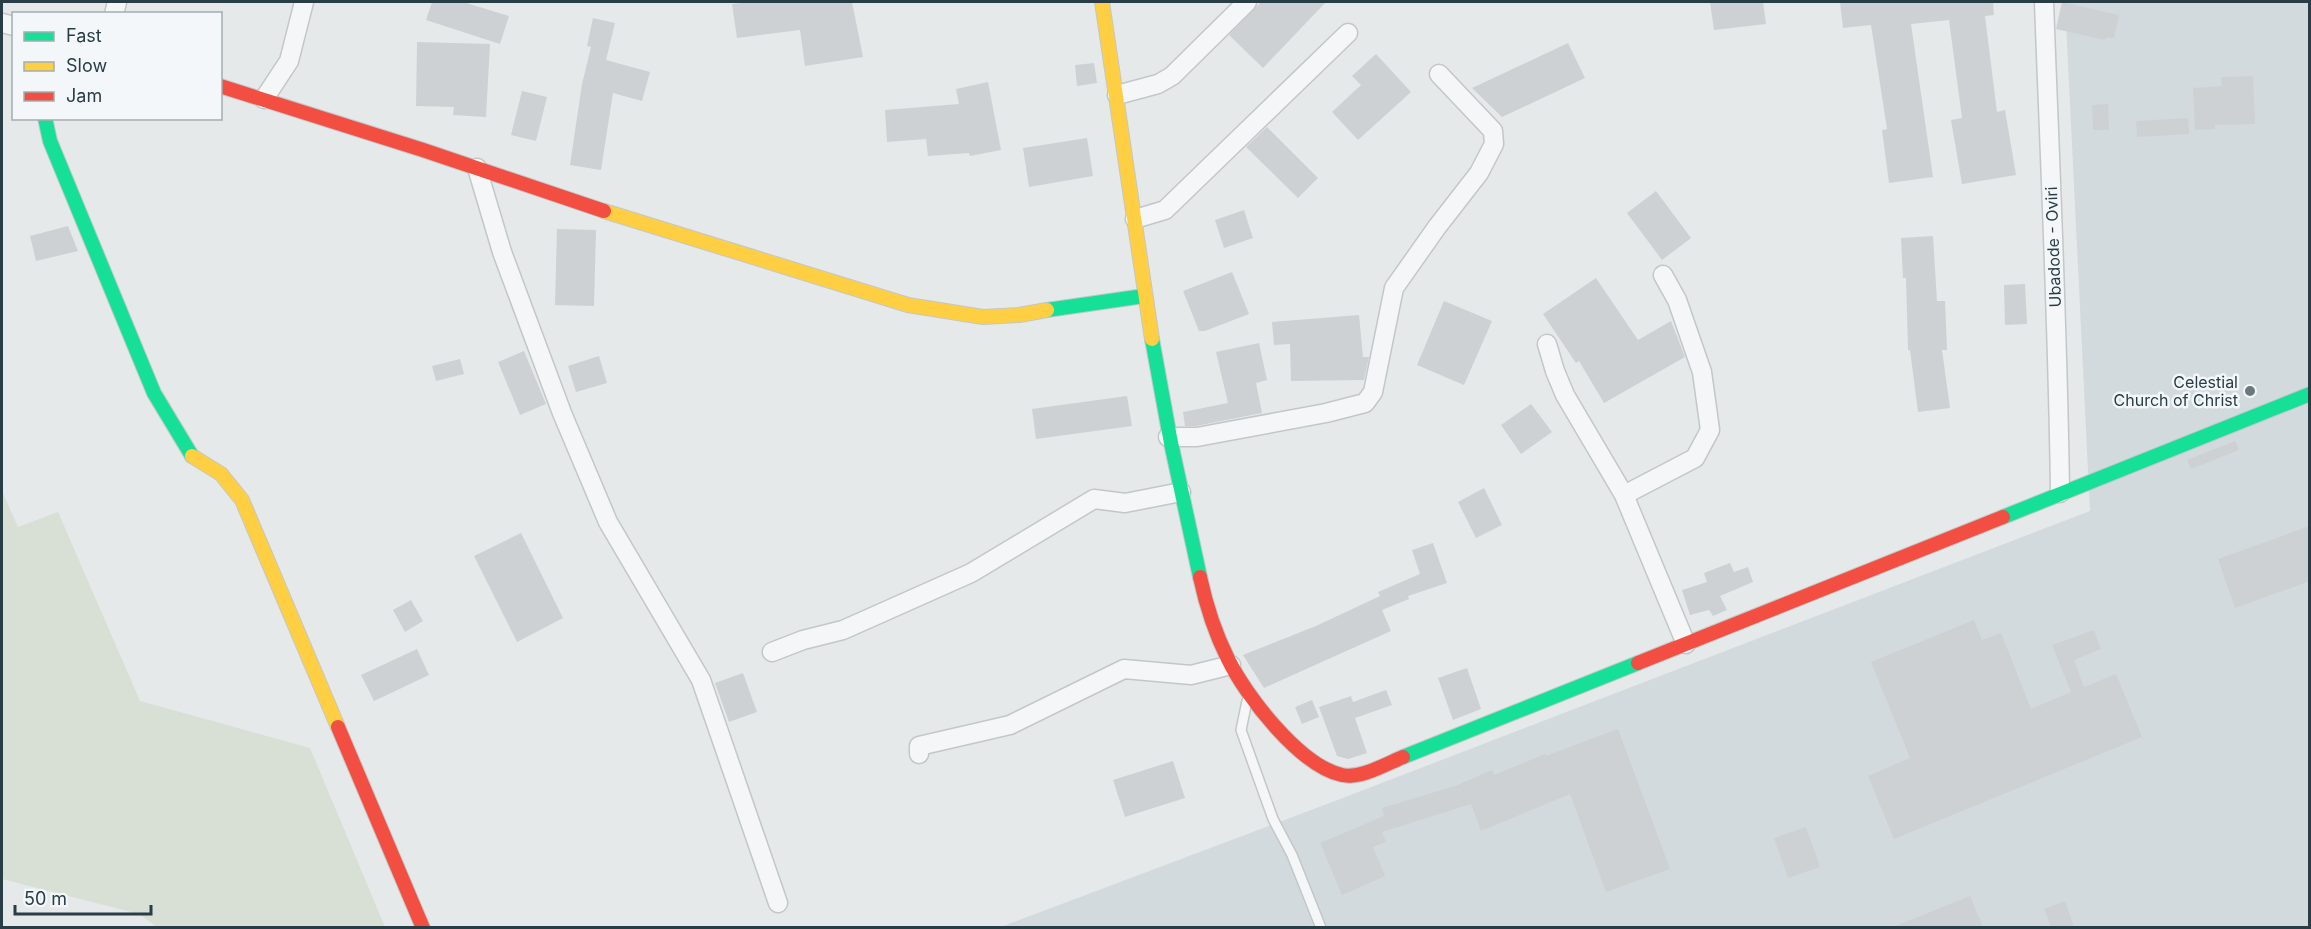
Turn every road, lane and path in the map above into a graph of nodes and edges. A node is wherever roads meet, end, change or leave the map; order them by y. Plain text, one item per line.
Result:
1 (303, 2) edge
2 (1102, 2) edge
3 (1247, 2) edge
4 (2044, 2) edge
5 (1348, 33) dead end
6 (1439, 74) dead end
7 (222, 87) edge
8 (1117, 95) junction
9 (264, 99) junction
10 (45, 120) edge
11 (477, 168) junction
12 (1135, 219) junction
13 (1663, 275) dead end
14 (1144, 297) junction
15 (1547, 344) dead end
16 (2310, 394) edge
17 (1168, 437) junction
18 (1181, 492) junction
19 (2060, 493) junction
20 (1624, 495) junction
21 (1686, 644) junction
22 (772, 652) dead end
23 (1231, 666) junction
24 (1249, 693) junction
25 (919, 754) dead end
26 (778, 903) dead end
27 (423, 927) edge
28 (1321, 927) edge

1 - 9 street
2 - 8 street
3 - 8 street
4 - 19 street, Ubadode - Oviri
5 - 12 street
6 - 17 street
7 - 9 street
8 - 12 street
9 - 11 street
10 - 27 street
11 - 14 street
11 - 26 street
12 - 14 street
13 - 20 street
14 - 17 street
15 - 20 street
16 - 19 street
17 - 18 street
18 - 22 street
18 - 23 street
19 - 21 street
20 - 21 street
21 - 24 street
23 - 24 street
23 - 25 street
24 - 28 lane

